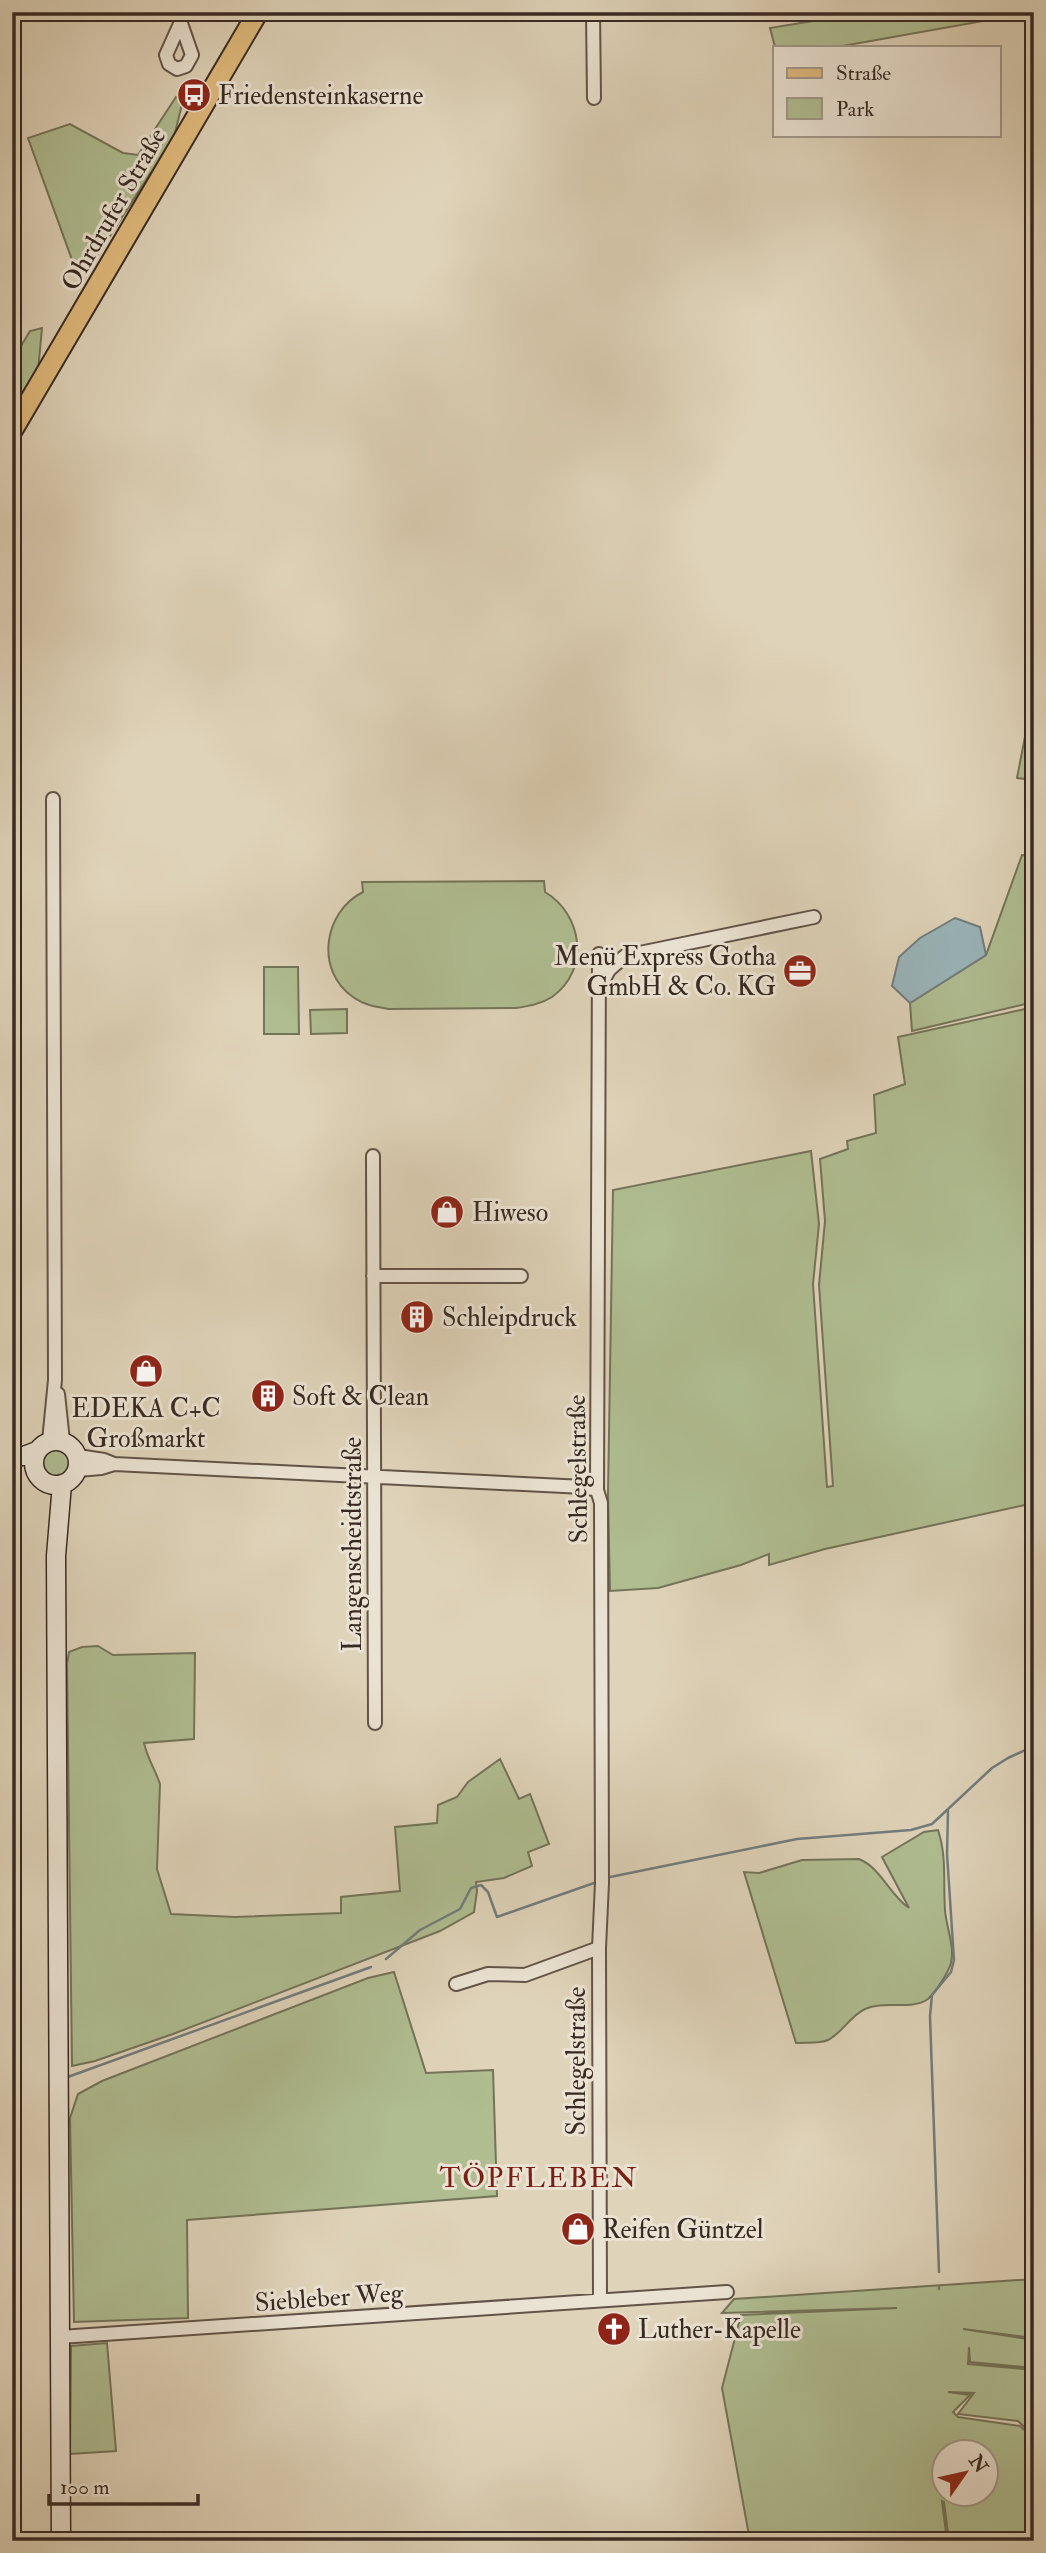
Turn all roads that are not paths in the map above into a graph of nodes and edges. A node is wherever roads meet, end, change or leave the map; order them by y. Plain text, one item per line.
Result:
1 (258, 12) edge
2 (593, 12) edge
3 (594, 98) dead end
4 (12, 431) edge
5 (53, 800) dead end
6 (814, 917) dead end
7 (600, 954) dead end
8 (599, 988) junction
9 (373, 1156) dead end
10 (373, 1276) junction
11 (521, 1276) dead end
12 (50, 1445) junction
13 (12, 1456) edge
14 (78, 1463) junction
15 (12, 1466) edge
16 (35, 1470) junction
17 (374, 1476) junction
18 (55, 1484) junction
19 (597, 1490) junction
20 (376, 1723) dead end
21 (598, 1948) junction
22 (456, 1984) dead end
23 (727, 2292) dead end
24 (600, 2300) junction
25 (60, 2337) junction
26 (61, 2541) edge

1 - 4 main road, Ohrdrufer Straße
2 - 3 street
5 - 12 street
6 - 8 street
7 - 8 street, Schlegelstraße
8 - 19 street, Schlegelstraße
9 - 10 street, Langenscheidtstraße
10 - 11 street
10 - 17 street, Langenscheidtstraße
12 - 13 main road
12 - 14 main road
12 - 16 main road
14 - 17 street
14 - 18 main road
15 - 16 main road
16 - 18 main road
17 - 19 street
17 - 20 street, Langenscheidtstraße
18 - 25 main road
19 - 21 street, Schlegelstraße
21 - 22 street, Schlegelstraße
21 - 24 street, Schlegelstraße
23 - 24 street, Siebleber Weg
24 - 25 street, Siebleber Weg
25 - 26 main road

